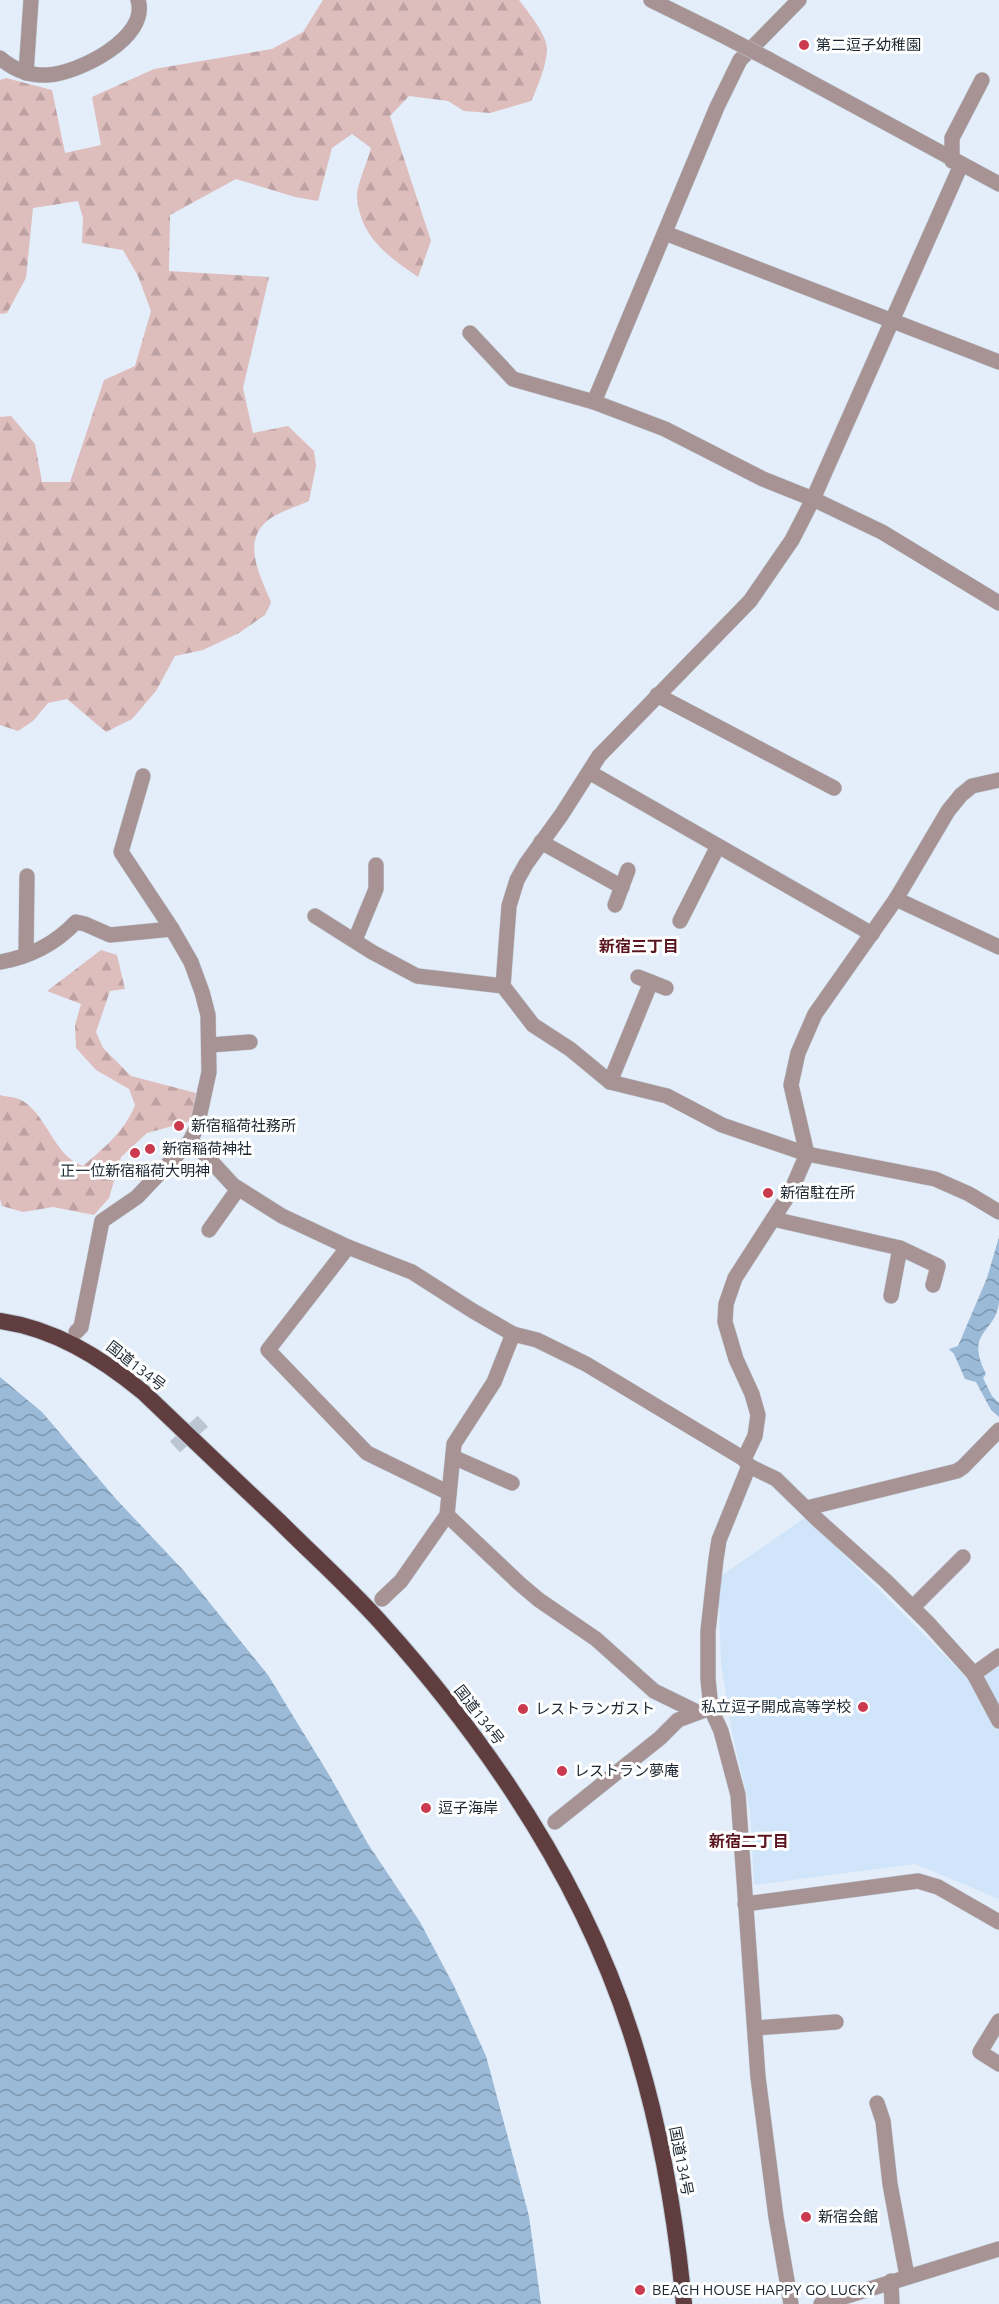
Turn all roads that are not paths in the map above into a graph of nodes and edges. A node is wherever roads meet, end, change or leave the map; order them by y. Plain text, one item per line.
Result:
1 (31, 0) edge
2 (138, 0) edge
3 (651, 0) edge
4 (799, 0) edge
5 (679, 7) edge
6 (0, 58) edge
7 (26, 73) junction
8 (982, 80) dead end
9 (956, 163) junction
10 (999, 184) edge
11 (665, 233) junction
12 (892, 321) junction
13 (470, 333) dead end
14 (999, 362) edge
15 (594, 402) junction
16 (813, 499) junction
17 (999, 603) edge
18 (657, 695) junction
19 (589, 772) junction
20 (144, 776) dead end
21 (999, 780) edge
22 (834, 788) dead end
23 (541, 842) junction
24 (718, 846) junction
25 (376, 865) dead end
26 (628, 870) dead end
27 (27, 876) dead end
28 (622, 887) junction
29 (896, 899) junction
30 (615, 905) dead end
31 (315, 916) dead end
32 (680, 921) dead end
33 (172, 930) junction
34 (872, 934) junction
35 (355, 940) junction
36 (999, 948) edge
37 (26, 954) junction
38 (0, 962) edge
39 (503, 986) junction
40 (666, 988) dead end
41 (250, 1042) dead end
42 (210, 1045) junction
43 (610, 1082) junction
44 (190, 1141) junction
45 (807, 1154) junction
46 (238, 1189) junction
47 (999, 1212) edge
48 (773, 1219) junction
49 (209, 1230) dead end
50 (348, 1247) junction
51 (900, 1248) junction
52 (933, 1285) dead end
53 (891, 1296) dead end
54 (0, 1321) edge
55 (76, 1332) dead end
56 (513, 1334) junction
57 (999, 1430) edge
58 (453, 1457) junction
59 (747, 1462) junction
60 (512, 1483) dead end
61 (449, 1493) junction
62 (807, 1508) junction
63 (447, 1515) junction
64 (963, 1557) dead end
65 (382, 1599) dead end
66 (913, 1607) junction
67 (999, 1656) edge
68 (974, 1674) junction
69 (704, 1711) junction
70 (999, 1721) edge
71 (555, 1822) dead end
72 (745, 1904) junction
73 (999, 1922) edge
74 (836, 2022) dead end
75 (999, 2022) edge
76 (756, 2028) junction
77 (999, 2064) edge
78 (877, 2103) dead end
79 (999, 2249) edge
80 (908, 2276) junction
81 (891, 2281) junction
82 (684, 2304) edge
83 (791, 2304) edge
84 (821, 2304) edge
85 (892, 2304) edge

1 - 7 street
2 - 7 street
3 - 5 street
4 - 11 street
5 - 9 street, bridge
6 - 7 street
8 - 9 street
9 - 10 street
9 - 12 street
11 - 12 street
11 - 15 street
12 - 14 street
12 - 16 street
13 - 15 street
15 - 16 street
16 - 17 street
16 - 18 street
18 - 19 street
18 - 22 street
19 - 23 street
19 - 24 street
20 - 33 street
21 - 29 street
23 - 28 street
23 - 39 street
24 - 32 street
24 - 34 street
25 - 35 street
26 - 28 street
27 - 37 street
28 - 30 street
29 - 34 street
29 - 36 street
31 - 35 street
33 - 37 street
33 - 42 street
34 - 45 street
35 - 39 street
37 - 38 street
39 - 43 street
40 - 43 street
41 - 42 street
42 - 44 street
43 - 45 street
44 - 46 street
44 - 55 street
45 - 47 street
45 - 48 street
46 - 49 street
46 - 50 street
48 - 51 street
48 - 59 street
50 - 56 street
50 - 61 street
51 - 52 street
51 - 53 street
54 - 82 highway, 国道134号
56 - 58 street
56 - 59 street
57 - 62 street
58 - 60 street
58 - 61 street
59 - 62 street
59 - 69 street
61 - 63 street
62 - 66 street
63 - 65 street
63 - 69 street
64 - 66 street
66 - 68 street
67 - 68 street
68 - 70 street
69 - 71 street
69 - 72 street
72 - 73 street
72 - 76 street
74 - 76 street
75 - 77 street
76 - 83 street
78 - 80 street
79 - 80 street
80 - 81 street
81 - 84 street
81 - 85 street

